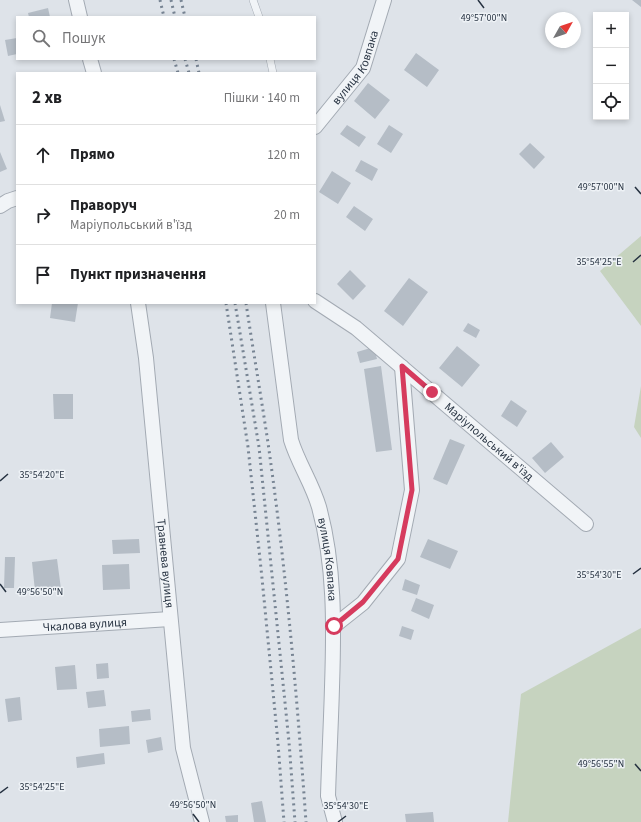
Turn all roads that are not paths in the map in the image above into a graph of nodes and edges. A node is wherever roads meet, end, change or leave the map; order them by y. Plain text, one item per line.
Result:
1 (76, 0) edge
2 (253, 0) edge
3 (384, 0) edge
4 (80, 16) edge
5 (259, 16) edge
6 (90, 60) edge
7 (270, 60) edge
8 (94, 72) edge
9 (273, 72) edge
10 (316, 126) edge
11 (16, 198) edge
12 (0, 206) edge
13 (316, 302) edge
14 (138, 304) edge
15 (273, 304) edge
16 (402, 366) junction
17 (586, 524) dead end
18 (170, 619) junction
19 (334, 626) junction
20 (0, 630) edge
21 (202, 822) edge
22 (335, 822) edge

1 - 4 street
2 - 5 lane
3 - 10 street, вулиця Ковпака
6 - 8 street
7 - 9 lane
11 - 12 street
13 - 16 street, Маріупольський в'їзд
14 - 18 street, Травнева вулиця
15 - 19 street, вулиця Ковпака
16 - 17 street, Маріупольський в'їзд
16 - 19 street
18 - 20 street, Чкалова вулиця
18 - 21 street, Травнева вулиця
19 - 22 street, вулиця Ковпака

